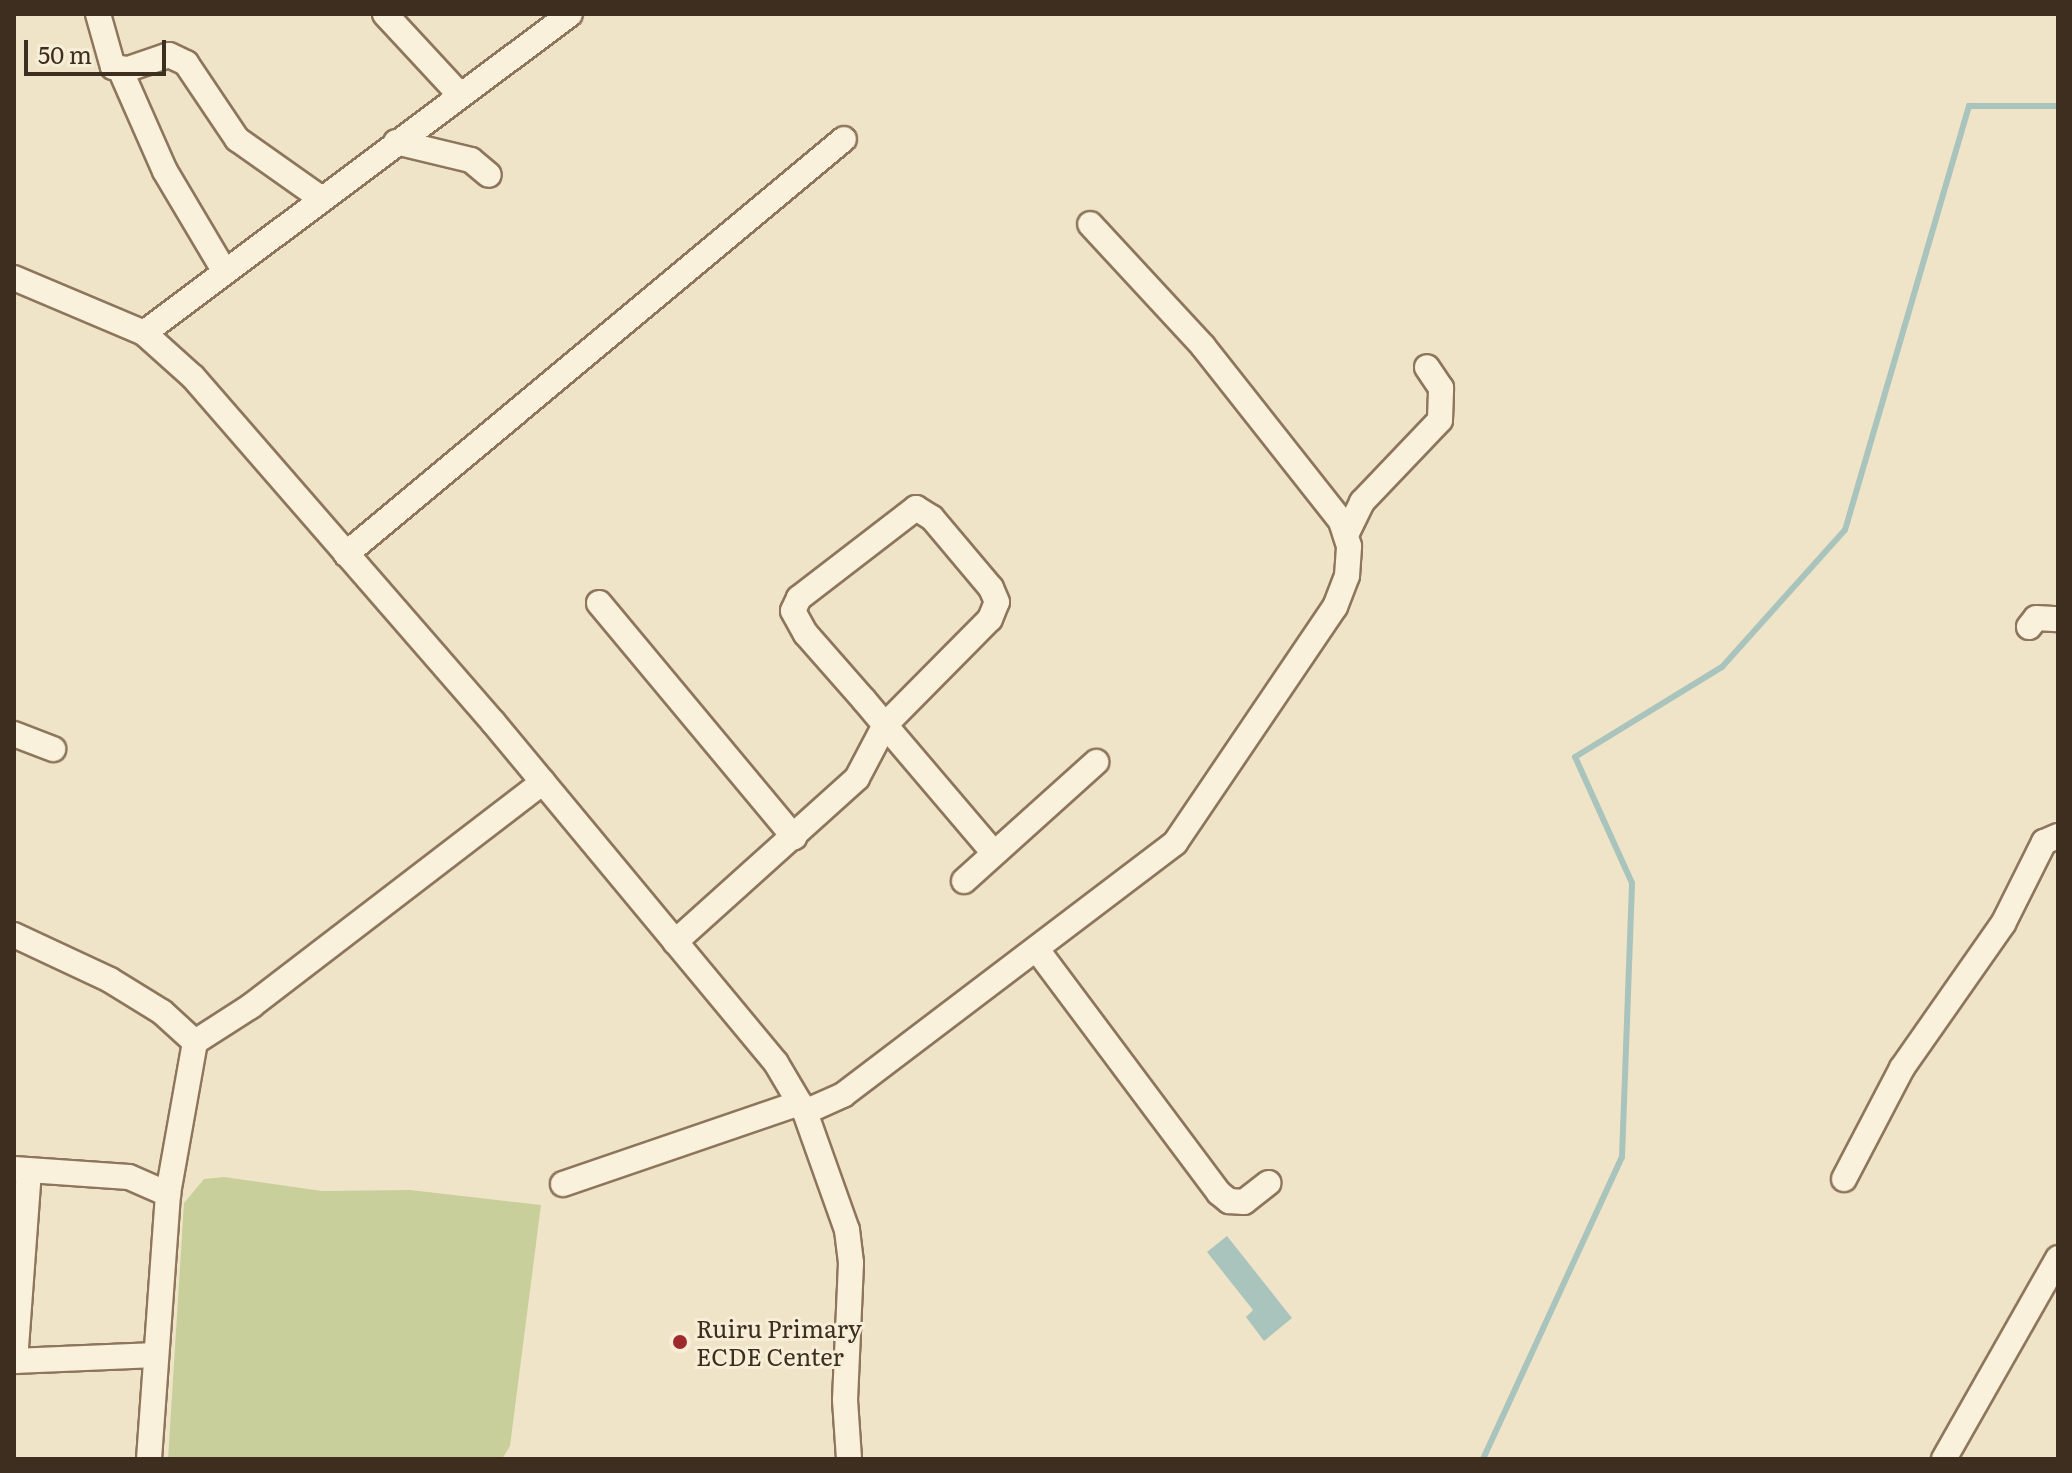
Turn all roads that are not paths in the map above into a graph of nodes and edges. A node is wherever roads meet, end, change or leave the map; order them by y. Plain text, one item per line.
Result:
1 (98, 14) edge
2 (385, 14) edge
3 (570, 14) edge
4 (120, 69) junction
5 (460, 95) junction
6 (844, 139) dead end
7 (396, 142) junction
8 (489, 175) dead end
9 (322, 199) junction
10 (1090, 224) dead end
11 (225, 272) junction
12 (14, 278) edge
13 (144, 333) junction
14 (1427, 367) dead end
15 (1346, 535) junction
16 (346, 554) junction
17 (599, 603) dead end
18 (2058, 619) edge
19 (2029, 627) dead end
20 (885, 725) junction
21 (14, 734) edge
22 (53, 749) dead end
23 (1096, 762) dead end
24 (543, 782) junction
25 (2058, 836) edge
26 (794, 837) junction
27 (994, 853) junction
28 (964, 881) dead end
29 (14, 935) edge
30 (675, 942) junction
31 (1038, 951) junction
32 (195, 1042) junction
33 (802, 1108) junction
34 (21, 1170) edge
35 (1844, 1179) dead end
36 (1268, 1183) dead end
37 (563, 1184) dead end
38 (168, 1194) junction
39 (2058, 1258) edge
40 (156, 1355) junction
41 (15, 1361) edge
42 (149, 1459) edge
43 (849, 1459) edge
44 (1944, 1459) edge

1 - 4 street
2 - 5 street
3 - 5 street
4 - 9 street
4 - 11 street
5 - 7 street
6 - 16 street
7 - 8 street
7 - 9 street
9 - 11 street
10 - 15 street
11 - 13 street
12 - 13 street
13 - 16 street
14 - 15 street
15 - 31 street
16 - 24 street
17 - 26 street
18 - 19 street
20 - 20 street
20 - 26 street
20 - 27 street
21 - 22 street
23 - 27 street
24 - 30 street
24 - 32 street
25 - 35 street
26 - 30 street
27 - 28 street
29 - 32 street
30 - 33 street
31 - 33 street
31 - 36 street
32 - 38 street
33 - 37 street
33 - 43 street
34 - 38 street
34 - 41 street
38 - 40 street
39 - 44 street
40 - 41 street
40 - 42 street

